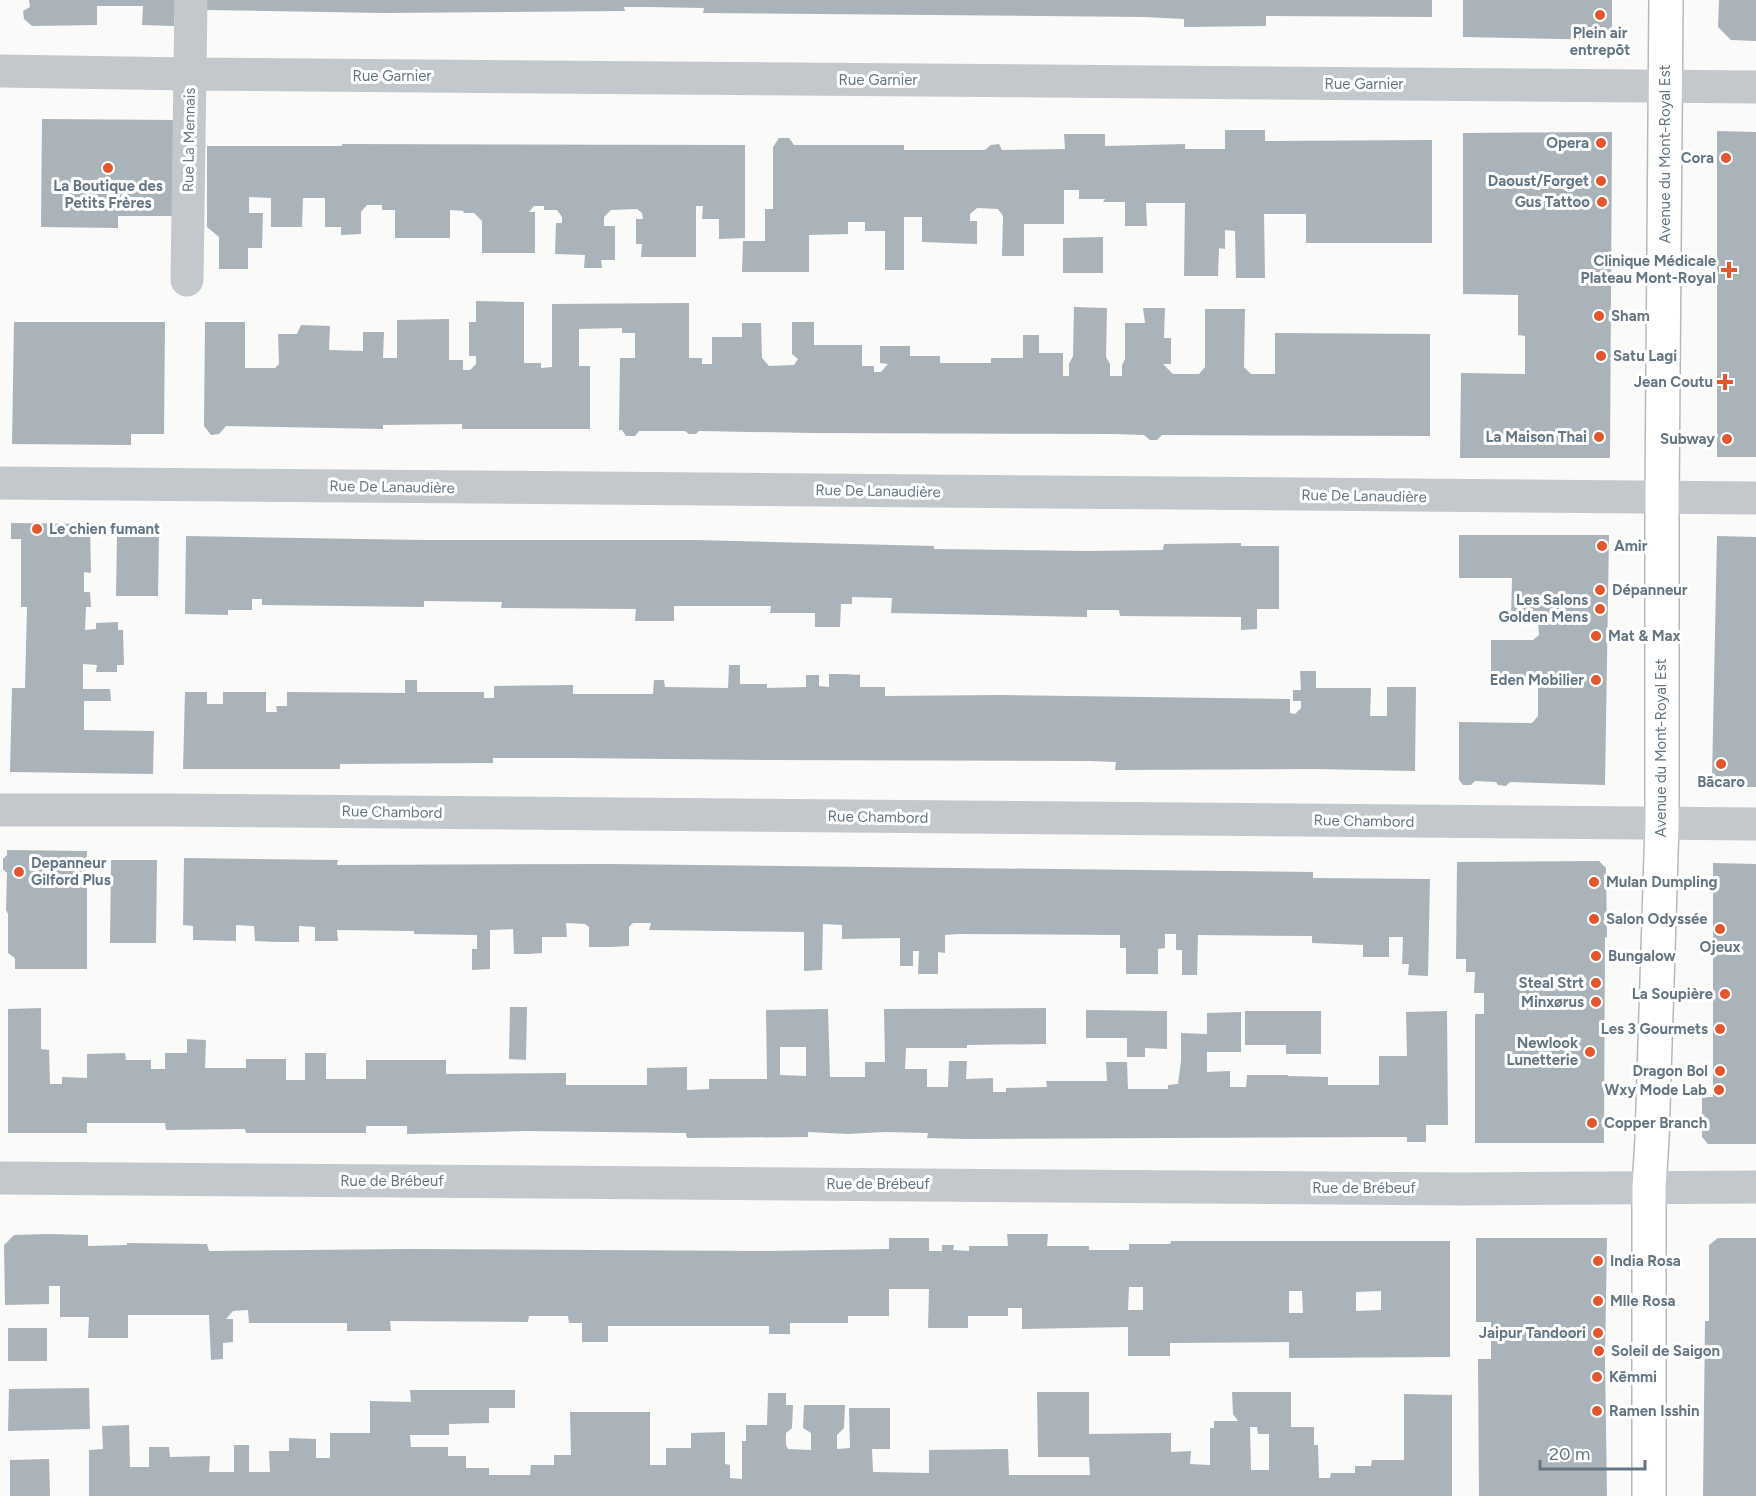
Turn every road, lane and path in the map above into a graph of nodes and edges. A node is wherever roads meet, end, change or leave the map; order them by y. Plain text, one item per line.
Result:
1 (191, 0) edge
2 (1666, 0) edge
3 (0, 71) edge
4 (190, 74) junction
5 (1665, 87) junction
6 (1756, 87) edge
7 (187, 280) dead end
8 (0, 483) edge
9 (1662, 498) junction
10 (1756, 498) edge
11 (0, 810) edge
12 (1662, 824) junction
13 (1756, 824) edge
14 (0, 1178) edge
15 (1649, 1187) junction
16 (1756, 1187) edge
17 (1649, 1496) edge

1 - 4 street, Rue La Mennais
2 - 5 main road, Avenue du Mont-Royal Est
3 - 4 street, Rue Garnier
4 - 5 street, Rue Garnier
4 - 7 street, Rue La Mennais
5 - 6 street, Rue Garnier
5 - 9 main road, Avenue du Mont-Royal Est
8 - 9 street, Rue De Lanaudière
9 - 10 street, Rue De Lanaudière
9 - 12 main road, Avenue du Mont-Royal Est
11 - 12 street, Rue Chambord
12 - 13 street, Rue Chambord
12 - 15 main road, Avenue du Mont-Royal Est
14 - 15 street, Rue de Brébeuf
15 - 16 street, Rue de Brébeuf
15 - 17 main road, Avenue du Mont-Royal Est

